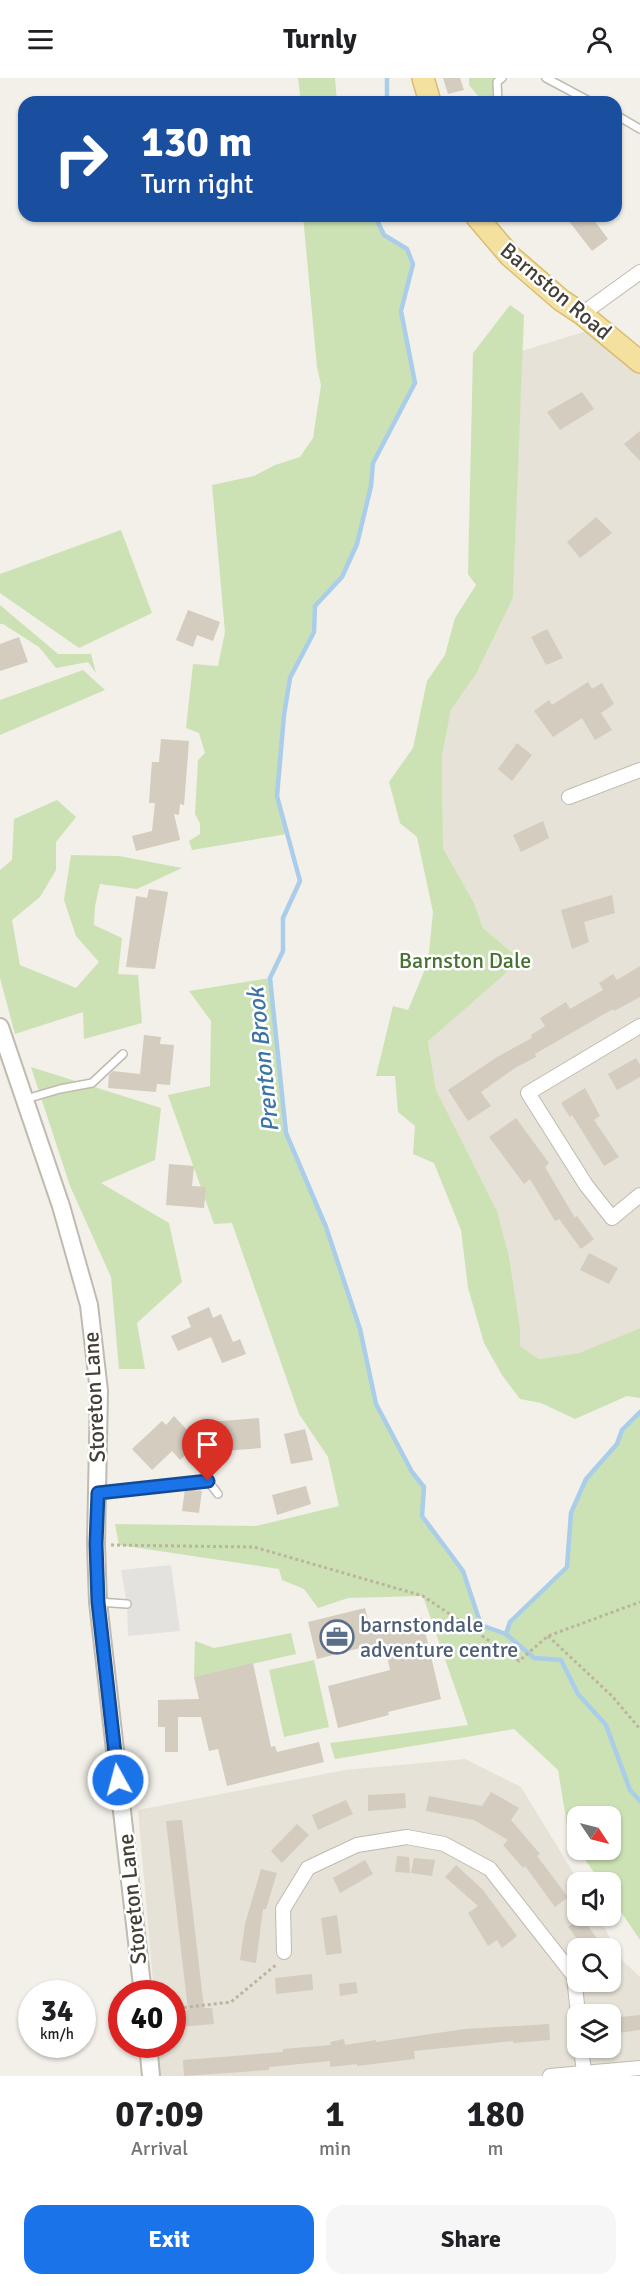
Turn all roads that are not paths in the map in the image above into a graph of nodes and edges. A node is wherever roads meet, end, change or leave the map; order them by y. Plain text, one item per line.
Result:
1 (423, 78) edge
2 (502, 78) edge
3 (546, 78) edge
4 (428, 96) edge
5 (498, 96) edge
6 (580, 96) edge
7 (622, 118) edge
8 (640, 129) edge
9 (481, 222) edge
10 (640, 272) edge
11 (582, 314) junction
12 (640, 362) edge
13 (640, 770) edge
14 (569, 797) dead end
15 (640, 1026) edge
16 (0, 1028) edge
17 (123, 1054) dead end
18 (24, 1099) junction
19 (640, 1195) edge
20 (98, 1493) junction
21 (218, 1494) dead end
22 (98, 1602) junction
23 (127, 1604) dead end
24 (284, 1952) road end
25 (140, 1980) edge
26 (577, 2004) edge
27 (149, 2058) edge
28 (582, 2058) edge
29 (640, 2068) edge
30 (584, 2072) junction
31 (151, 2076) edge
32 (550, 2076) edge

1 - 4 main road
2 - 5 lane
3 - 6 lane
7 - 8 lane
9 - 11 main road, Barnston Road
10 - 11 street
11 - 12 main road, Barnston Road
13 - 14 street
15 - 19 street
16 - 18 street, Storeton Lane
17 - 18 lane
18 - 20 street, Storeton Lane
20 - 21 lane
20 - 22 street, Storeton Lane
22 - 23 lane
22 - 25 street, Storeton Lane
24 - 26 street
27 - 31 street
28 - 30 street
29 - 30 street
30 - 32 street

